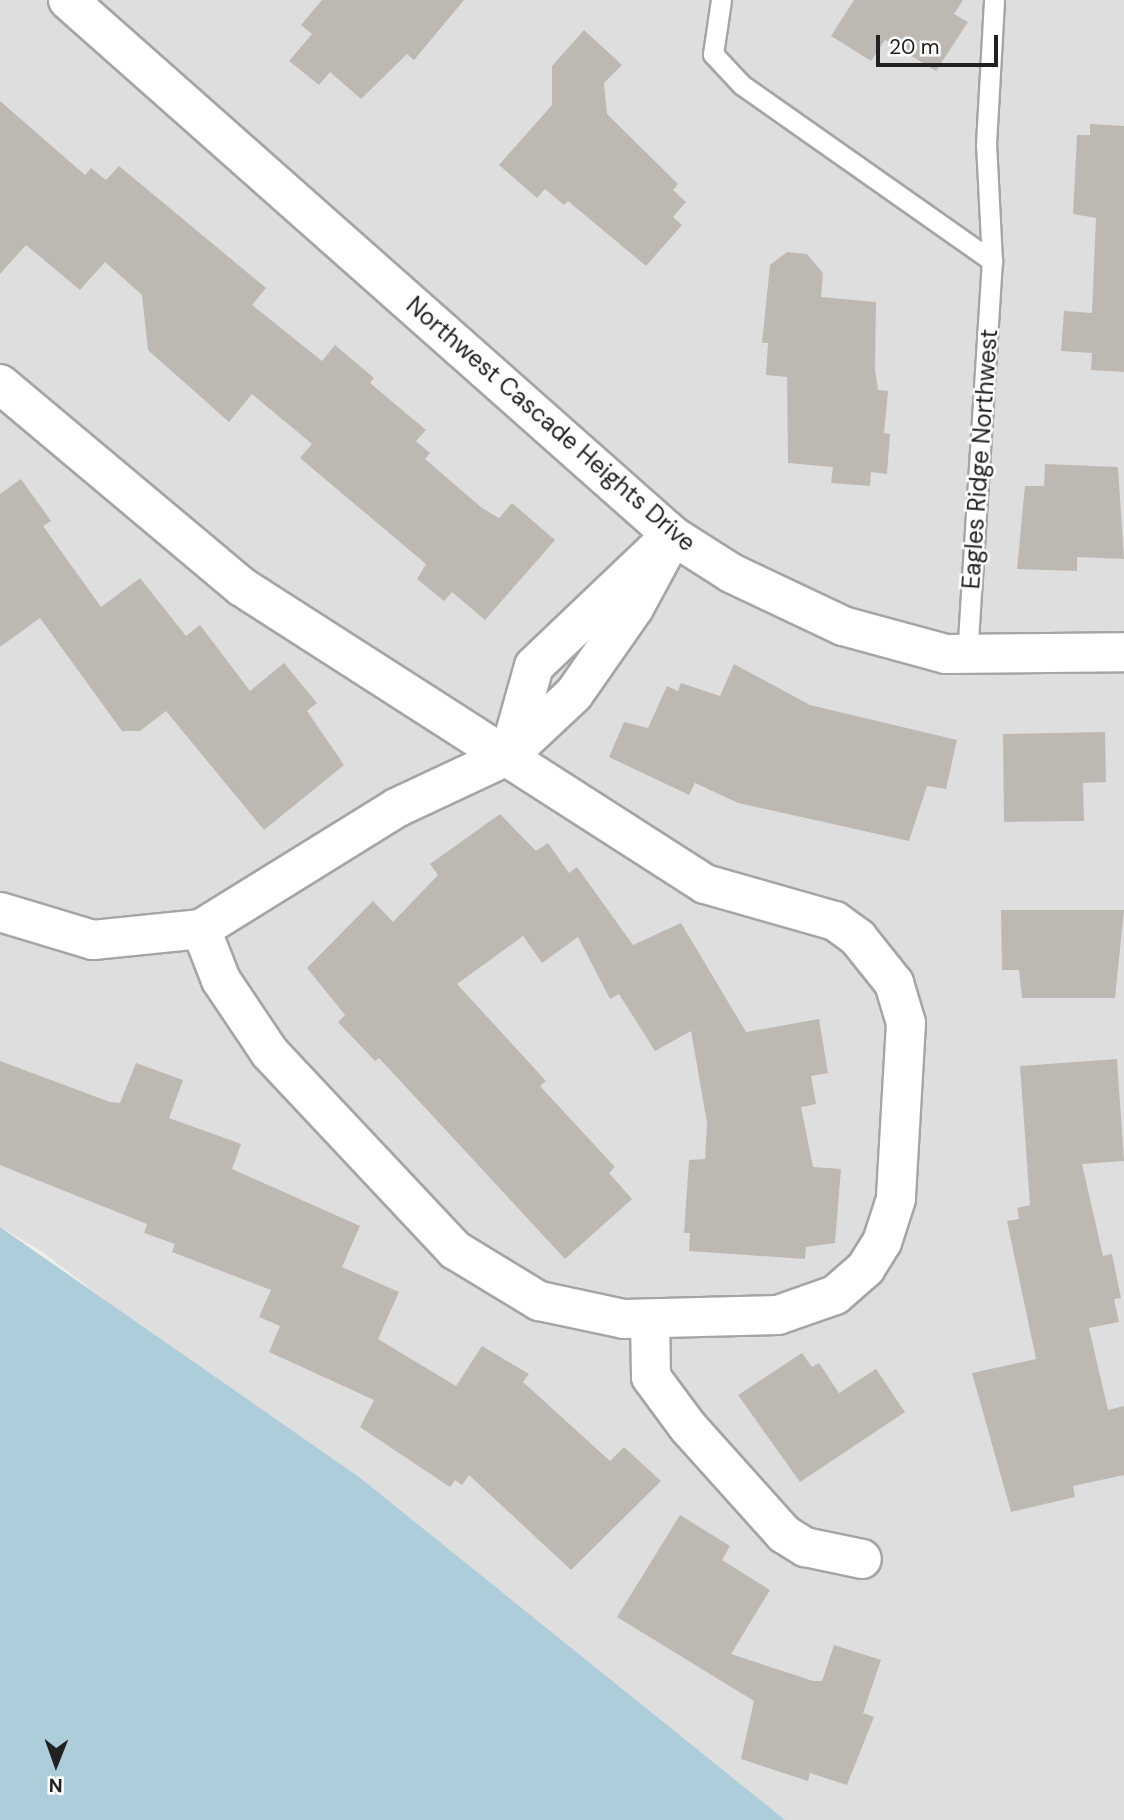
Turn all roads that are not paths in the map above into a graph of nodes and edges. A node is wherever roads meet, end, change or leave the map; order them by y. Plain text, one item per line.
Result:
1 (68, 0) edge
2 (721, 0) edge
3 (995, 0) edge
4 (992, 261) junction
5 (0, 384) edge
6 (673, 536) junction
7 (1124, 652) edge
8 (967, 657) junction
9 (509, 755) junction
10 (0, 912) edge
11 (201, 929) junction
12 (650, 1319) junction
13 (862, 1559) dead end

1 - 6 street, Northwest Cascade Heights Drive
2 - 4 lane
3 - 4 lane, Eagles Ridge Northwest
4 - 8 lane, Eagles Ridge Northwest
5 - 9 street
6 - 8 street, Northwest Cascade Heights Drive
6 - 9 street
7 - 8 street, Northwest Cascade Heights Drive
9 - 11 street
9 - 12 street
10 - 11 street
11 - 12 street
12 - 13 street

